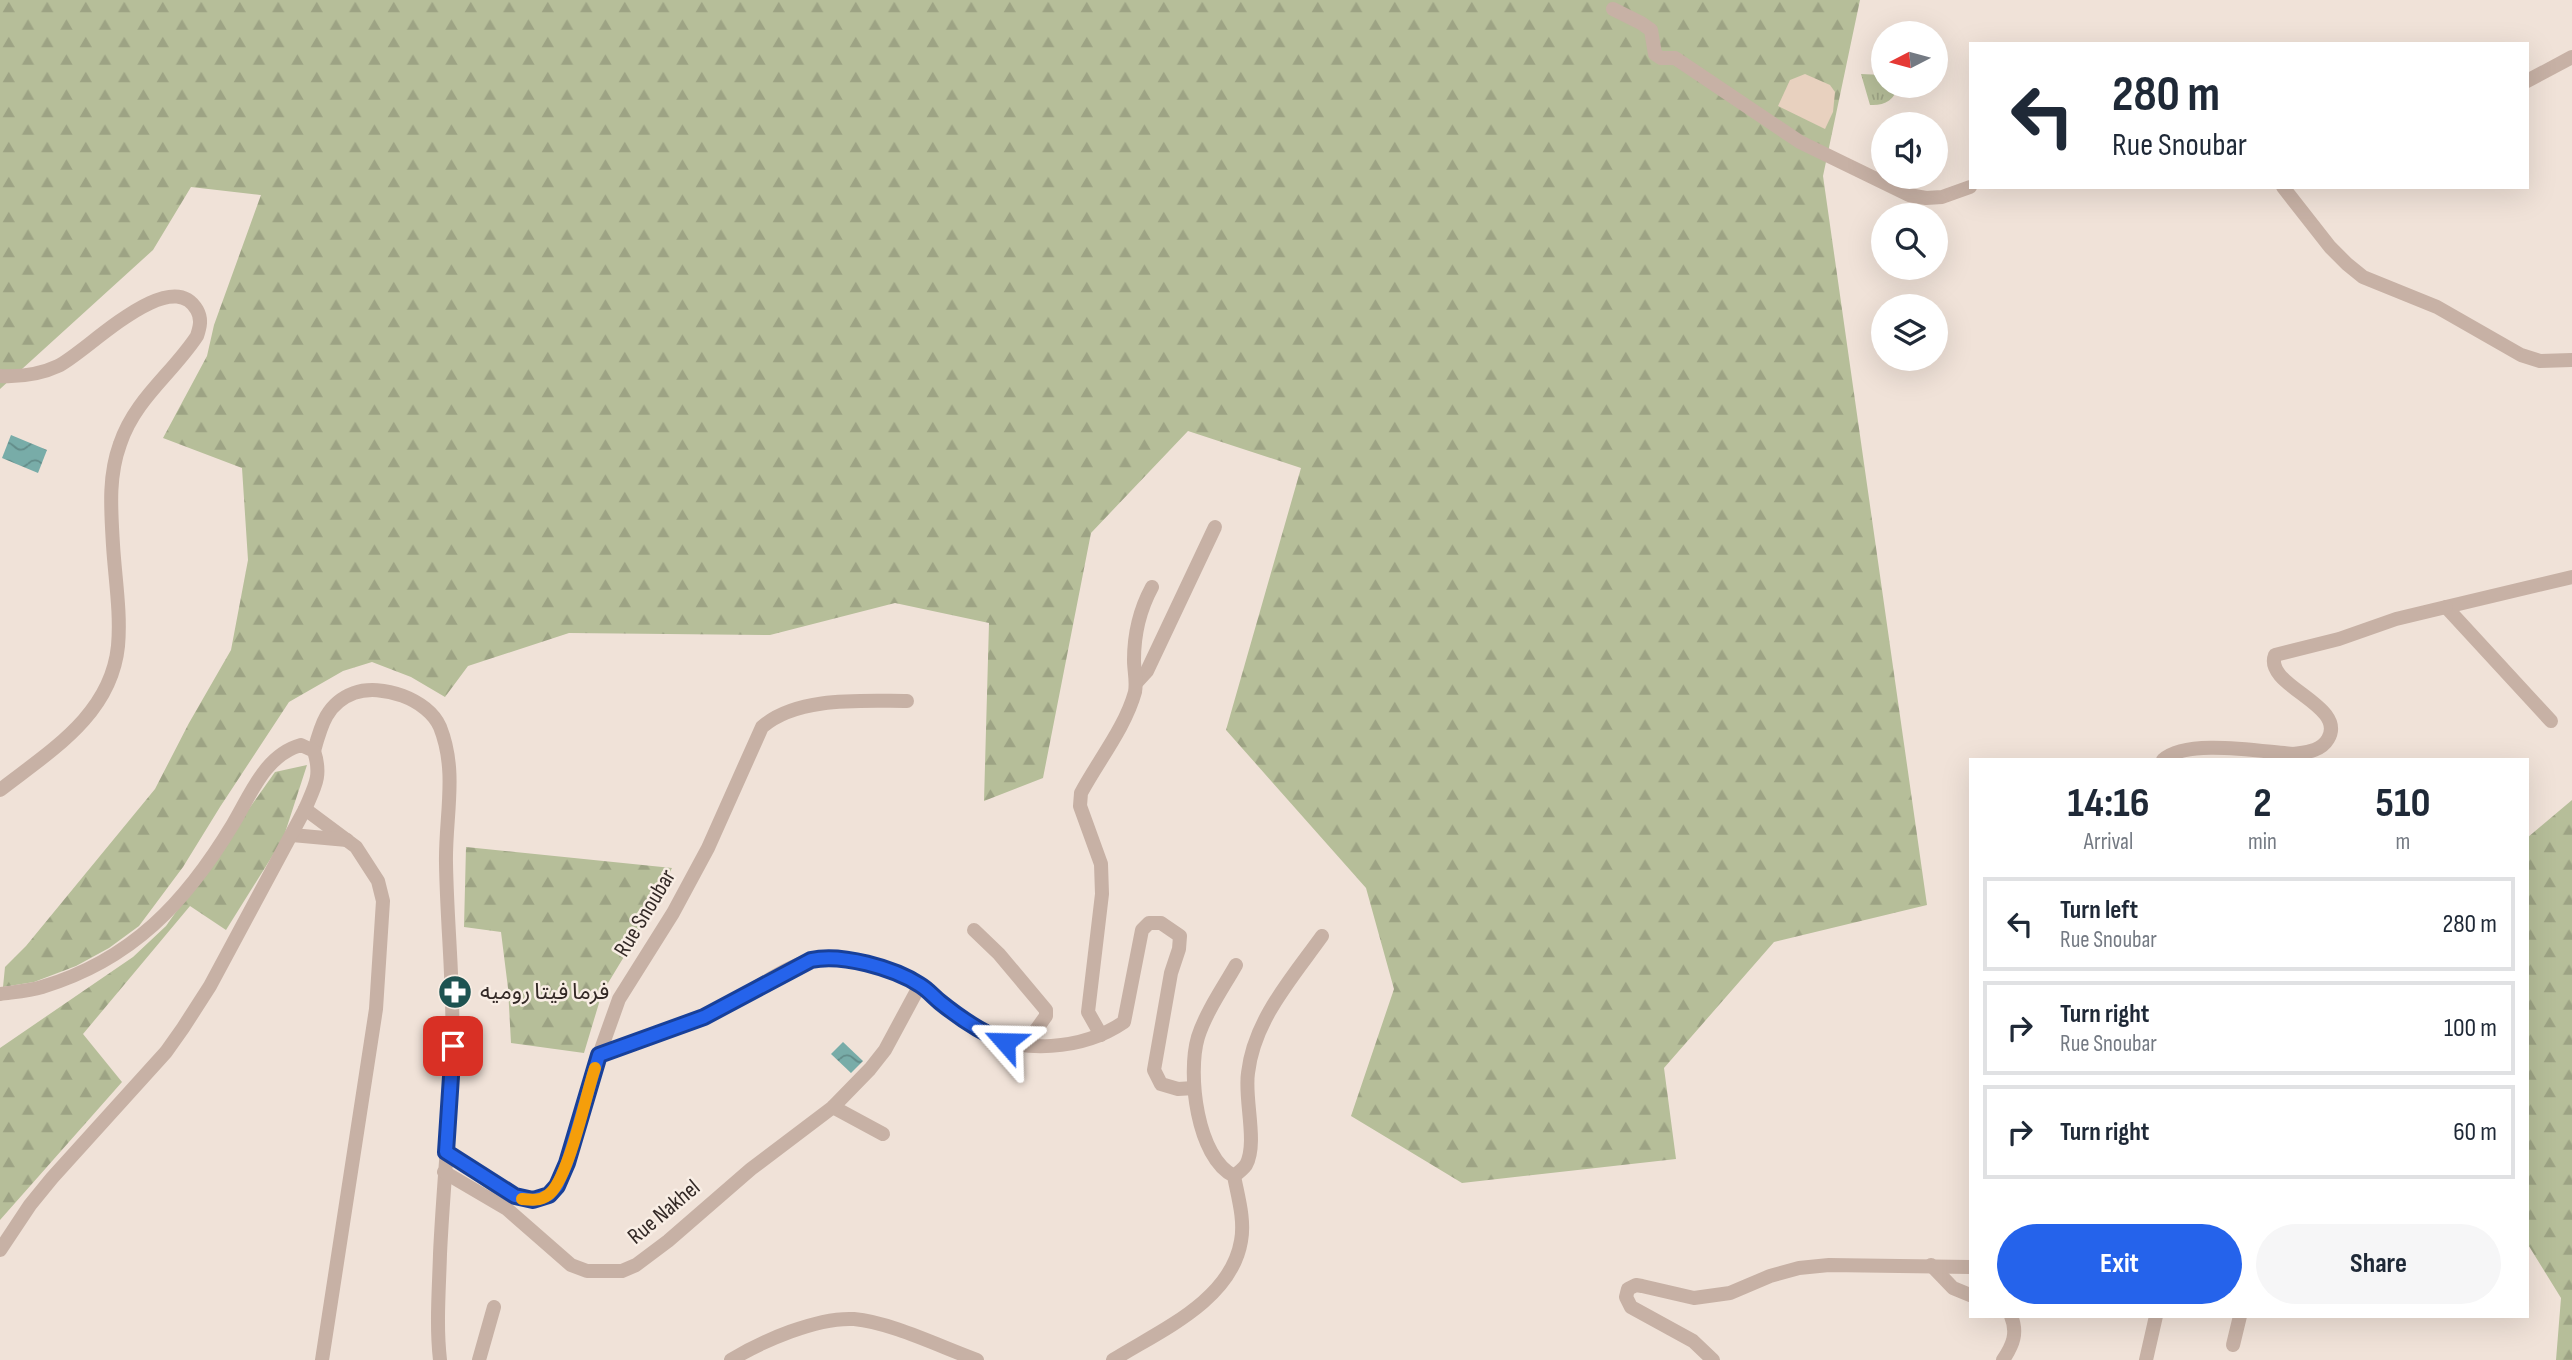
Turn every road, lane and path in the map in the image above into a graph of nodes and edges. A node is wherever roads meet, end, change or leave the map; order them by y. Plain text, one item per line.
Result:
1 (1613, 9) dead end
2 (2572, 57) edge
3 (2529, 80) edge
4 (1969, 187) edge
5 (2285, 189) edge
6 (2572, 360) edge
7 (0, 376) edge
8 (1215, 527) dead end
9 (2572, 577) edge
10 (1152, 587) dead end
11 (2446, 607) junction
12 (1136, 683) junction
13 (907, 701) dead end
14 (2552, 721) dead end
15 (314, 751) junction
16 (2165, 758) edge
17 (0, 790) edge
18 (305, 809) junction
19 (292, 835) junction
20 (348, 840) junction
21 (974, 930) dead end
22 (1322, 936) dead end
23 (1236, 965) dead end
24 (920, 985) junction
25 (0, 994) edge
26 (1101, 1035) junction
27 (1026, 1044) junction
28 (599, 1055) junction
29 (1194, 1088) junction
30 (833, 1107) junction
31 (883, 1134) dead end
32 (446, 1152) junction
33 (444, 1172) junction
34 (1234, 1176) junction
35 (0, 1250) edge
36 (1931, 1265) junction
37 (1969, 1266) edge
38 (1969, 1295) edge
39 (494, 1307) dead end
40 (2012, 1318) edge
41 (2156, 1318) edge
42 (2239, 1318) edge
43 (2233, 1345) dead end
44 (322, 1360) edge
45 (440, 1360) edge
46 (479, 1360) edge
47 (732, 1360) edge
48 (977, 1360) edge
49 (1113, 1360) edge
50 (1713, 1360) edge
51 (2003, 1360) edge
52 (2146, 1360) edge

1 - 4 street
2 - 3 street
5 - 6 street
7 - 17 street
8 - 12 street
9 - 11 street
10 - 12 street
11 - 14 street
11 - 16 street
12 - 26 street
13 - 28 street, Rue Snoubar
15 - 18 street
15 - 25 street
15 - 32 street
18 - 19 street
18 - 20 street
19 - 20 street
19 - 35 street
20 - 44 street
21 - 27 street
22 - 34 street
23 - 29 street
24 - 27 street
24 - 28 street
24 - 30 street, Rue Nakhel
26 - 27 street
26 - 29 street
28 - 32 street, Rue Snoubar
29 - 34 street
30 - 31 street
30 - 33 street, Rue Nakhel
32 - 33 street
33 - 45 street
34 - 49 street
36 - 37 street
36 - 38 street
36 - 50 street
39 - 46 street
40 - 51 street
41 - 52 street
42 - 43 street
47 - 48 street

